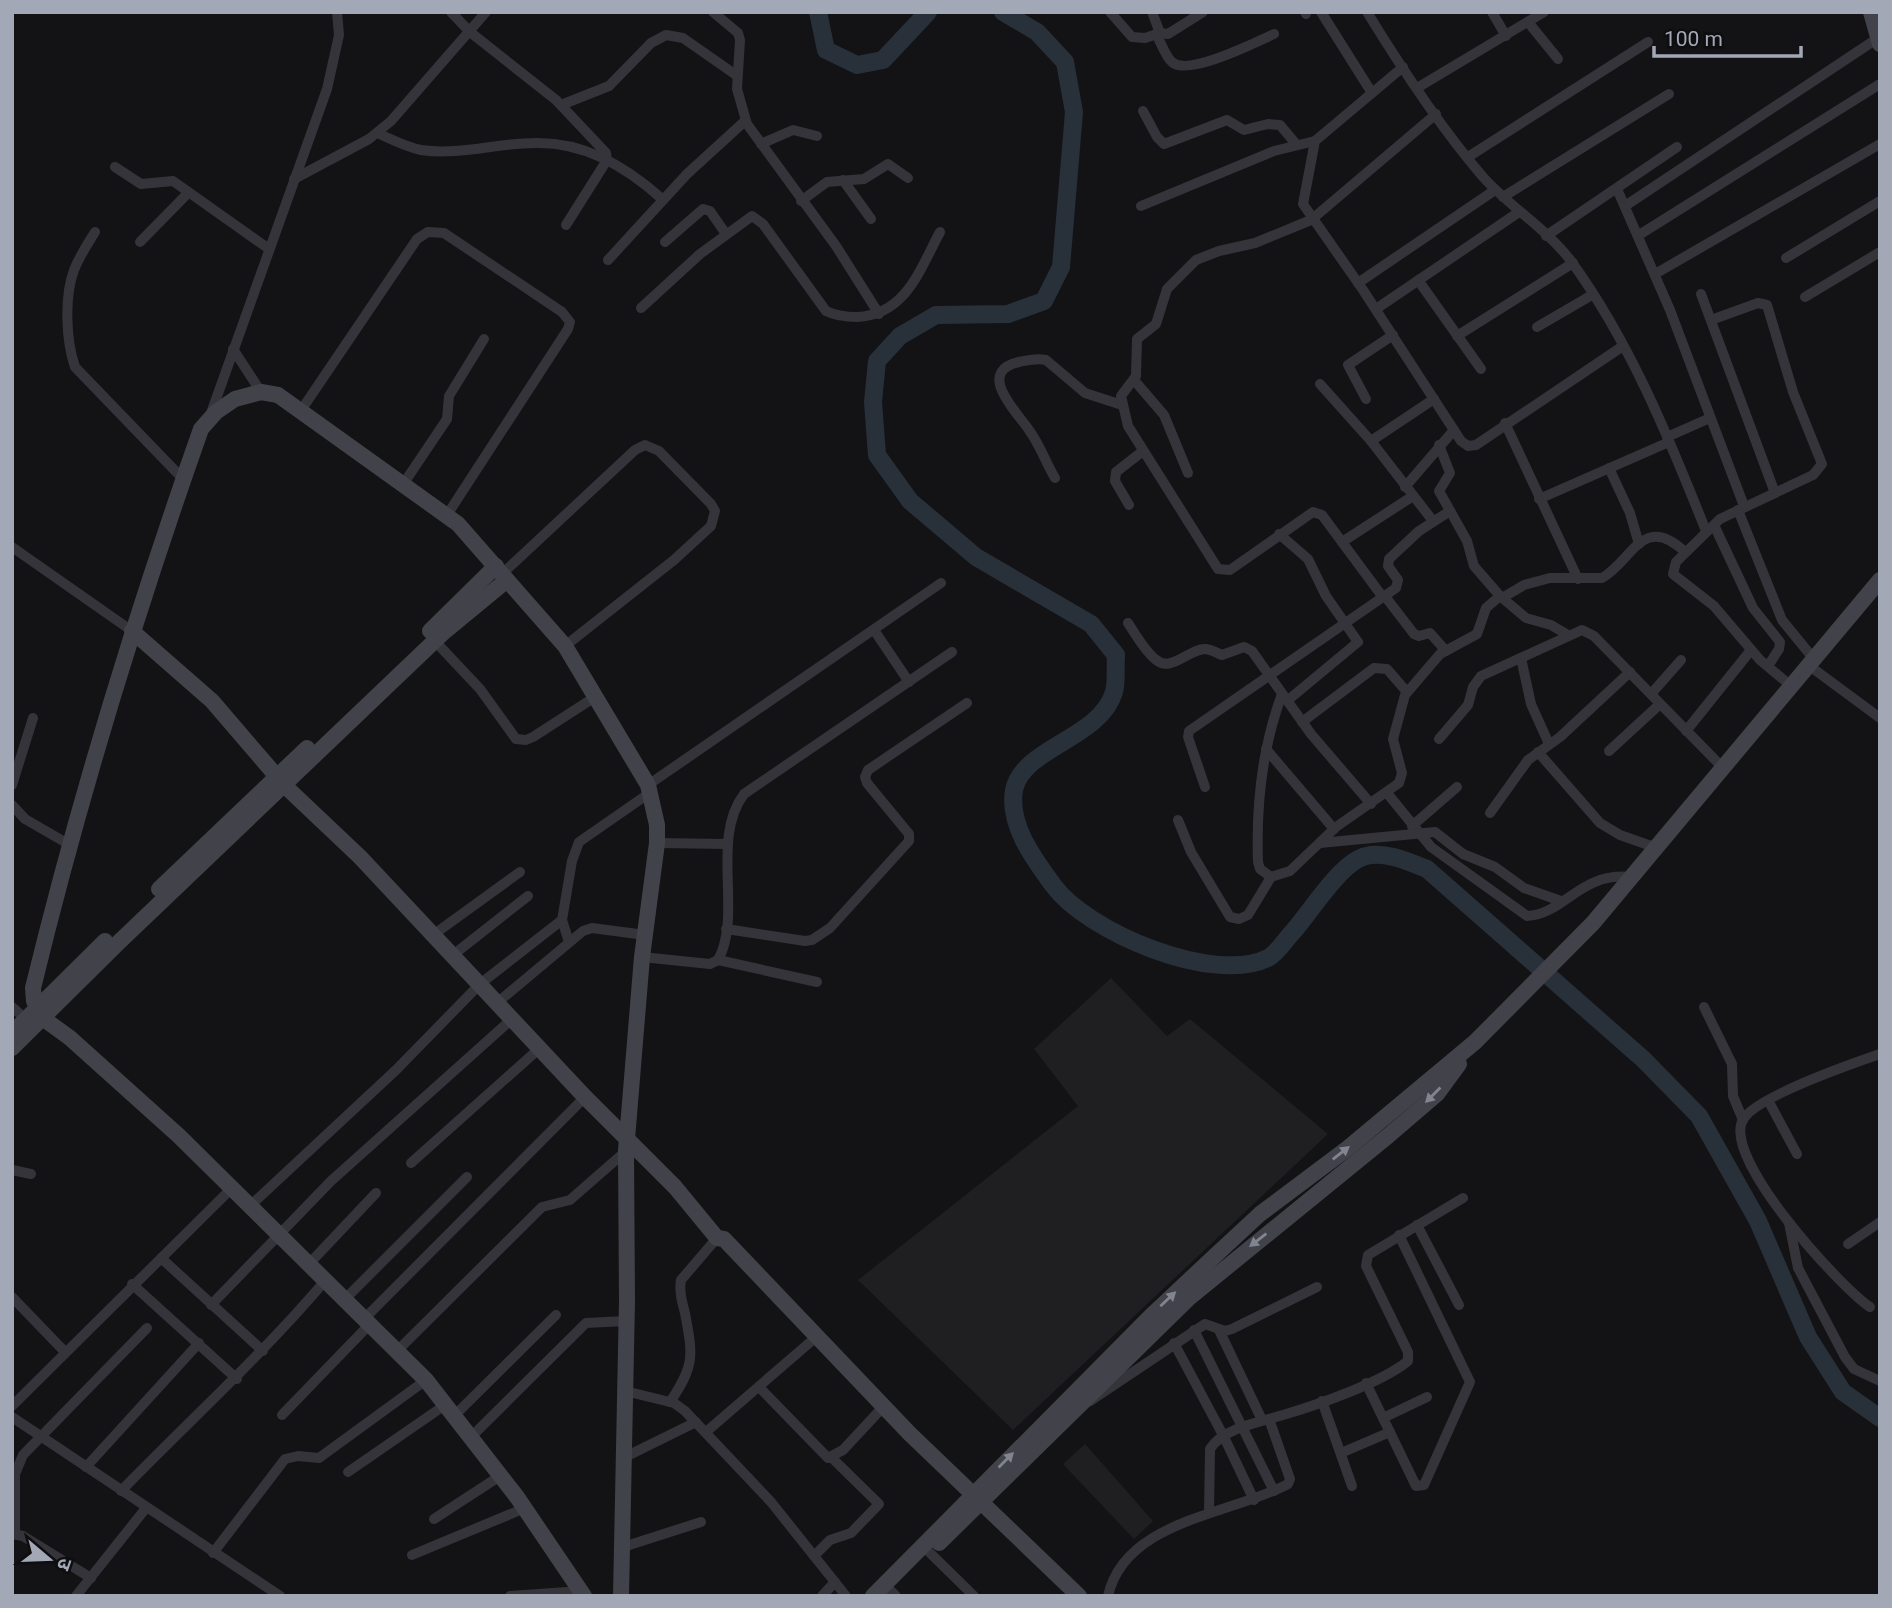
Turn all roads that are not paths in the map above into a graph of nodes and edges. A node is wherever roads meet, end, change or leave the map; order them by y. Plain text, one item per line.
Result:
1 (337, 12) edge
2 (451, 12) edge
3 (486, 12) edge
4 (713, 12) edge
5 (1110, 12) edge
6 (1152, 12) edge
7 (1203, 12) edge
8 (1321, 12) edge
9 (1367, 12) edge
10 (1492, 12) edge
11 (1544, 12) edge
12 (1871, 12) edge
13 (1528, 22) junction
14 (470, 32) junction
15 (1158, 33) junction
16 (1274, 34) dead end
17 (1506, 36) junction
18 (1879, 41) edge
19 (1648, 42) dead end
20 (1558, 59) dead end
21 (1403, 67) junction
22 (736, 75) junction
23 (1880, 84) edge
24 (1417, 88) junction
25 (1372, 93) junction
26 (1669, 94) dead end
27 (561, 105) junction
28 (1143, 111) dead end
29 (1436, 114) junction
30 (746, 121) junction
31 (377, 133) junction
32 (817, 136) dead end
33 (1315, 141) junction
34 (761, 144) junction
35 (1296, 144) junction
36 (1880, 144) edge
37 (1677, 146) dead end
38 (1468, 157) junction
39 (607, 160) junction
40 (115, 167) dead end
41 (908, 178) dead end
42 (294, 179) junction
43 (843, 180) junction
44 (1617, 189) junction
45 (188, 193) junction
46 (1499, 193) junction
47 (662, 199) junction
48 (801, 201) junction
49 (1880, 201) edge
50 (1141, 206) dead end
51 (1625, 206) junction
52 (1519, 212) junction
53 (871, 219) dead end
54 (1311, 220) junction
55 (566, 225) dead end
56 (95, 232) dead end
57 (940, 232) dead end
58 (726, 234) junction
59 (1639, 235) junction
60 (1546, 236) junction
61 (140, 242) dead end
62 (665, 242) dead end
63 (269, 249) junction
64 (1880, 252) edge
65 (1786, 258) dead end
66 (608, 260) dead end
67 (1573, 263) junction
68 (1656, 274) junction
69 (1418, 280) junction
70 (1358, 283) junction
71 (1701, 294) dead end
72 (1592, 295) junction
73 (1805, 297) dead end
74 (641, 308) dead end
75 (1376, 309) junction
76 (879, 314) junction
77 (1711, 320) junction
78 (1537, 327) dead end
79 (1393, 335) junction
80 (1457, 336) junction
81 (484, 339) dead end
82 (1623, 346) junction
83 (233, 349) junction
84 (1481, 369) dead end
85 (1134, 380) junction
86 (1320, 384) dead end
87 (261, 392) junction
88 (1366, 399) dead end
89 (1434, 399) junction
90 (1122, 405) junction
91 (302, 409) junction
92 (209, 418) junction
93 (1710, 418) junction
94 (1505, 423) junction
95 (1454, 430) junction
96 (1668, 439) junction
97 (1371, 441) junction
98 (1439, 445) junction
99 (1143, 451) junction
100 (1609, 468) junction
101 (1188, 472) dead end
102 (1055, 478) dead end
103 (183, 479) junction
104 (404, 483) junction
105 (1409, 491) junction
106 (1775, 493) junction
107 (1539, 499) junction
108 (1129, 505) dead end
109 (1741, 508) junction
110 (1451, 511) junction
111 (447, 515) junction
112 (1433, 521) junction
113 (1710, 528) junction
114 (1279, 534) junction
115 (1342, 542) junction
116 (1639, 544) junction
117 (12, 547) edge
118 (1685, 552) junction
119 (502, 573) junction
120 (1578, 579) junction
121 (1880, 580) edge
122 (941, 583) dead end
123 (1880, 594) edge
124 (1383, 596) junction
125 (1501, 597) junction
126 (1128, 623) dead end
127 (1345, 624) junction
128 (874, 630) junction
129 (132, 631) junction
130 (1568, 635) junction
131 (431, 637) junction
132 (565, 646) junction
133 (1446, 650) junction
134 (1751, 650) junction
135 (952, 652) dead end
136 (1521, 658) junction
137 (1681, 660) dead end
138 (1814, 664) junction
139 (1768, 666) junction
140 (1630, 671) junction
141 (1269, 675) junction
142 (909, 681) junction
143 (1790, 685) junction
144 (1407, 692) junction
145 (1651, 694) junction
146 (595, 697) junction
147 (1285, 697) junction
148 (967, 703) dead end
149 (1660, 704) junction
150 (33, 718) dead end
151 (1880, 718) edge
152 (1302, 722) junction
153 (1686, 731) junction
154 (1439, 739) dead end
155 (1549, 744) junction
156 (1266, 749) junction
157 (1609, 751) dead end
158 (1538, 752) junction
159 (1723, 768) junction
160 (281, 780) junction
161 (12, 785) edge
162 (1205, 787) dead end
163 (1457, 787) dead end
164 (650, 789) junction
165 (1387, 793) junction
166 (1371, 804) junction
167 (12, 805) edge
168 (1490, 814) dead end
169 (1178, 820) dead end
170 (1334, 829) junction
171 (1415, 829) junction
172 (1320, 843) junction
173 (657, 844) junction
174 (728, 844) junction
175 (70, 845) junction
176 (1657, 848) junction
177 (520, 872) dead end
178 (1271, 877) junction
179 (1631, 877) junction
180 (528, 896) dead end
181 (1561, 901) junction
182 (562, 920) junction
183 (1593, 923) junction
184 (726, 929) junction
185 (433, 935) junction
186 (645, 935) junction
187 (569, 942) junction
188 (453, 955) junction
189 (642, 957) junction
190 (718, 960) junction
191 (817, 982) dead end
192 (480, 984) junction
193 (498, 1002) junction
194 (12, 1007) edge
195 (1704, 1007) dead end
196 (35, 1016) junction
197 (513, 1017) junction
198 (12, 1033) edge
199 (1475, 1042) junction
200 (541, 1047) junction
201 (12, 1048) edge
202 (1880, 1054) edge
203 (585, 1097) junction
204 (1769, 1102) junction
205 (1743, 1120) junction
206 (628, 1144) junction
207 (1797, 1154) dead end
208 (411, 1163) dead end
209 (12, 1170) edge
210 (31, 1174) dead end
211 (467, 1177) dead end
212 (232, 1188) junction
213 (376, 1193) dead end
214 (1463, 1198) dead end
215 (250, 1206) junction
216 (1789, 1222) junction
217 (1880, 1222) edge
218 (1417, 1225) junction
219 (1399, 1235) junction
220 (279, 1238) junction
221 (717, 1238) junction
222 (1848, 1244) dead end
223 (161, 1258) junction
224 (308, 1265) junction
225 (324, 1282) junction
226 (132, 1284) junction
227 (1317, 1287) dead end
228 (12, 1297) edge
229 (343, 1301) junction
230 (211, 1305) junction
231 (1459, 1305) dead end
232 (1870, 1307) dead end
233 (556, 1315) dead end
234 (367, 1321) junction
235 (626, 1321) junction
236 (148, 1328) dead end
237 (1194, 1330) junction
238 (1219, 1330) junction
239 (816, 1338) junction
240 (199, 1343) junction
241 (1174, 1343) junction
242 (398, 1350) junction
243 (263, 1351) junction
244 (65, 1352) junction
245 (237, 1379) junction
246 (426, 1380) junction
247 (1880, 1381) edge
248 (1366, 1383) junction
249 (759, 1387) junction
250 (625, 1391) junction
251 (1427, 1397) dead end
252 (1322, 1401) junction
253 (670, 1402) junction
254 (12, 1406) edge
255 (883, 1408) junction
256 (450, 1410) junction
257 (1076, 1410) junction
258 (282, 1415) dead end
259 (1383, 1418) junction
260 (1266, 1420) junction
261 (696, 1422) junction
262 (14, 1423) edge
263 (1243, 1429) junction
264 (706, 1432) junction
265 (1390, 1432) junction
266 (40, 1436) junction
267 (1224, 1437) junction
268 (470, 1438) junction
269 (1340, 1453) junction
270 (623, 1458) junction
271 (832, 1458) junction
272 (15, 1468) edge
273 (86, 1468) junction
274 (348, 1472) dead end
275 (500, 1476) junction
276 (1352, 1486) dead end
277 (121, 1491) junction
278 (1274, 1491) junction
279 (976, 1499) junction
280 (1254, 1500) junction
281 (146, 1508) junction
282 (525, 1508) junction
283 (1209, 1513) junction
284 (434, 1519) dead end
285 (701, 1522) dead end
286 (13, 1534) edge
287 (620, 1548) junction
288 (929, 1552) junction
289 (213, 1553) junction
290 (412, 1555) dead end
291 (814, 1556) junction
292 (91, 1578) junction
293 (835, 1582) junction
294 (583, 1594) edge
295 (891, 1594) edge
296 (279, 1595) edge
297 (76, 1596) edge
298 (510, 1596) edge
299 (621, 1596) edge
300 (822, 1596) edge
301 (846, 1596) edge
302 (873, 1596) edge
303 (974, 1596) edge
304 (1080, 1596) edge
305 (1108, 1596) edge

1 - 42 street
2 - 14 street
3 - 14 street
4 - 22 street
5 - 15 street
6 - 15 street
7 - 15 street
8 - 25 street
9 - 21 street
10 - 17 street
11 - 13 street
12 - 18 street
13 - 17 street
13 - 20 street
14 - 27 street
14 - 31 street
15 - 16 street
17 - 24 street
18 - 51 street
19 - 38 street
21 - 24 street
21 - 25 street
22 - 27 street
22 - 30 street
23 - 59 street
24 - 29 street
25 - 33 street
26 - 46 street
27 - 39 street
28 - 35 street
29 - 38 street
29 - 54 street
30 - 34 street
30 - 47 street
31 - 39 street
31 - 42 street
32 - 34 street
33 - 35 street
33 - 54 street
34 - 48 street
35 - 50 street
36 - 68 street
37 - 44 street
38 - 46 street
39 - 47 street
39 - 55 street
40 - 45 street
41 - 43 street
42 - 63 street
43 - 48 street
43 - 53 street
44 - 51 street
44 - 60 street
45 - 61 street
45 - 63 street
46 - 52 street
46 - 70 street
47 - 66 street
48 - 76 street
49 - 65 street
51 - 59 street
52 - 60 street
52 - 69 street
54 - 70 street
54 - 85 street
56 - 103 street
57 - 76 street
58 - 62 street
58 - 74 street
58 - 76 street
59 - 68 street
60 - 67 street
63 - 83 street
64 - 73 street
67 - 72 street
67 - 80 street
68 - 93 street
69 - 75 street
69 - 80 street
70 - 75 street
71 - 77 street
72 - 78 street
72 - 82 street
75 - 79 street
77 - 106 street
77 - 106 street
79 - 88 street
79 - 89 street
80 - 84 street
81 - 104 street
82 - 94 street
82 - 96 street
83 - 87 street
83 - 92 street
85 - 90 street
85 - 101 street
86 - 97 street
87 - 91 street
87 - 92 street
89 - 95 street
89 - 97 street
90 - 99 street
90 - 102 street
91 - 104 street
91 - 111 street
92 - 103 street
93 - 96 street
93 - 109 street
94 - 95 street
94 - 107 street
95 - 98 street
96 - 100 street
96 - 113 street
97 - 105 street
98 - 105 street
98 - 110 street
99 - 108 street
99 - 114 street
100 - 107 street
100 - 116 street
103 - 129 street
104 - 111 street
105 - 112 street
105 - 115 street
106 - 109 street
107 - 120 street
109 - 113 street
109 - 138 street
110 - 112 street
110 - 125 street
111 - 119 street
112 - 124 street
113 - 118 street
113 - 139 street
114 - 115 street
114 - 127 street
115 - 124 street
116 - 118 street
116 - 120 street
117 - 129 street
118 - 134 street
119 - 131 street
119 - 132 street
119 - 132 street
120 - 125 street
121 - 138 street
122 - 128 street
123 - 138 street
124 - 127 street
124 - 133 street
125 - 130 street
125 - 133 street
126 - 141 street
127 - 141 street
127 - 147 street
128 - 142 street
128 - 164 street
129 - 160 street
129 - 175 street
130 - 136 street
130 - 140 street
131 - 146 street
131 - 160 street
132 - 146 street
133 - 144 street
134 - 139 street
134 - 153 street
135 - 142 street
136 - 154 street
136 - 155 street
137 - 145 street
138 - 143 street
138 - 151 street
138 - 183 street
139 - 143 street
140 - 145 street
140 - 155 street
141 - 147 street
141 - 162 street
142 - 174 street
143 - 159 street
144 - 152 street
144 - 165 street
145 - 149 street
146 - 164 street
147 - 152 street
147 - 156 street
148 - 184 street
149 - 153 street
149 - 157 street
150 - 161 street
152 - 166 street
153 - 159 street
155 - 158 street
156 - 170 street
156 - 178 street
158 - 168 street
158 - 176 street
159 - 176 street
160 - 185 street
160 - 196 street
163 - 171 street
164 - 173 street
164 - 182 street
165 - 166 street
165 - 171 street
166 - 170 street
167 - 175 street
169 - 178 street
170 - 172 street
171 - 172 street
171 - 181 street
171 - 181 street
172 - 178 street
173 - 174 street
173 - 186 street
174 - 184 street
175 - 196 street
176 - 179 street
177 - 185 street
179 - 181 street
179 - 183 street
180 - 188 street
182 - 187 street
182 - 192 street
183 - 199 street
184 - 190 street
185 - 188 street
186 - 187 street
186 - 189 street
187 - 193 street
188 - 192 street
189 - 190 street
189 - 206 street
190 - 191 street
192 - 193 street
192 - 215 street
193 - 197 street
194 - 196 street
195 - 205 street
196 - 198 street
196 - 201 street
196 - 212 street
197 - 200 street
197 - 220 street
199 -> 257 street
279 -> 199 street
200 - 203 street
200 - 208 street
202 - 204 street
203 - 206 street
203 - 234 street
204 - 205 street
204 - 207 street
205 - 216 street
206 - 221 street
206 - 235 street
206 - 242 street
209 - 210 street
211 - 229 street
212 - 215 street
212 - 223 street
213 - 224 street
214 - 218 street
215 - 220 street
216 - 232 street
216 - 247 street
217 - 222 street
218 - 219 street
218 - 231 street
219 - 248 street
219 - 265 street
220 - 224 street
220 - 230 street
221 - 239 street
221 - 253 street
223 - 226 street
223 - 230 street
224 - 225 street
225 - 229 street
225 - 243 street
226 - 240 street
226 - 244 street
227 - 238 street
228 - 244 street
229 - 234 street
230 - 243 street
233 - 256 street
234 - 242 street
234 - 258 street
235 - 250 street
235 - 268 street
236 - 266 street
237 - 238 street
237 - 241 street
237 - 263 street
238 - 260 street
239 - 249 street
239 - 255 street
240 - 245 street
240 - 273 street
241 - 257 street
241 - 267 street
242 - 246 street
243 - 245 street
244 - 254 street
245 - 277 street
246 - 256 street
246 - 289 street
248 - 252 street
248 - 259 street
249 - 264 street
249 - 271 street
250 - 253 street
250 - 270 street
251 - 259 street
252 - 260 street
252 - 269 street
253 - 261 street
255 - 271 street
255 - 279 street
256 - 268 street
256 - 274 street
257 - 279 street
259 - 265 street
260 - 263 street
260 - 278 street
261 - 264 street
261 - 270 street
262 - 266 street
263 - 267 street
263 - 278 street
264 - 291 street
265 - 269 street
266 - 272 street
266 - 273 street
267 - 280 street
267 - 283 street
268 - 275 street
269 - 276 street
270 - 287 street
271 - 291 street
272 - 286 street
273 - 277 street
275 - 282 street
275 - 284 street
277 - 281 street
278 - 280 street
279 - 288 street
279 - 302 street
279 - 304 street
280 - 283 street
281 - 289 street
281 - 292 street
282 - 290 street
282 - 294 street
283 - 305 street
285 - 287 street
286 - 292 street
287 - 299 street
288 - 295 street
288 - 303 street
289 - 296 street
291 - 293 street
292 - 297 street
293 - 300 street
293 - 301 street
294 - 298 street

